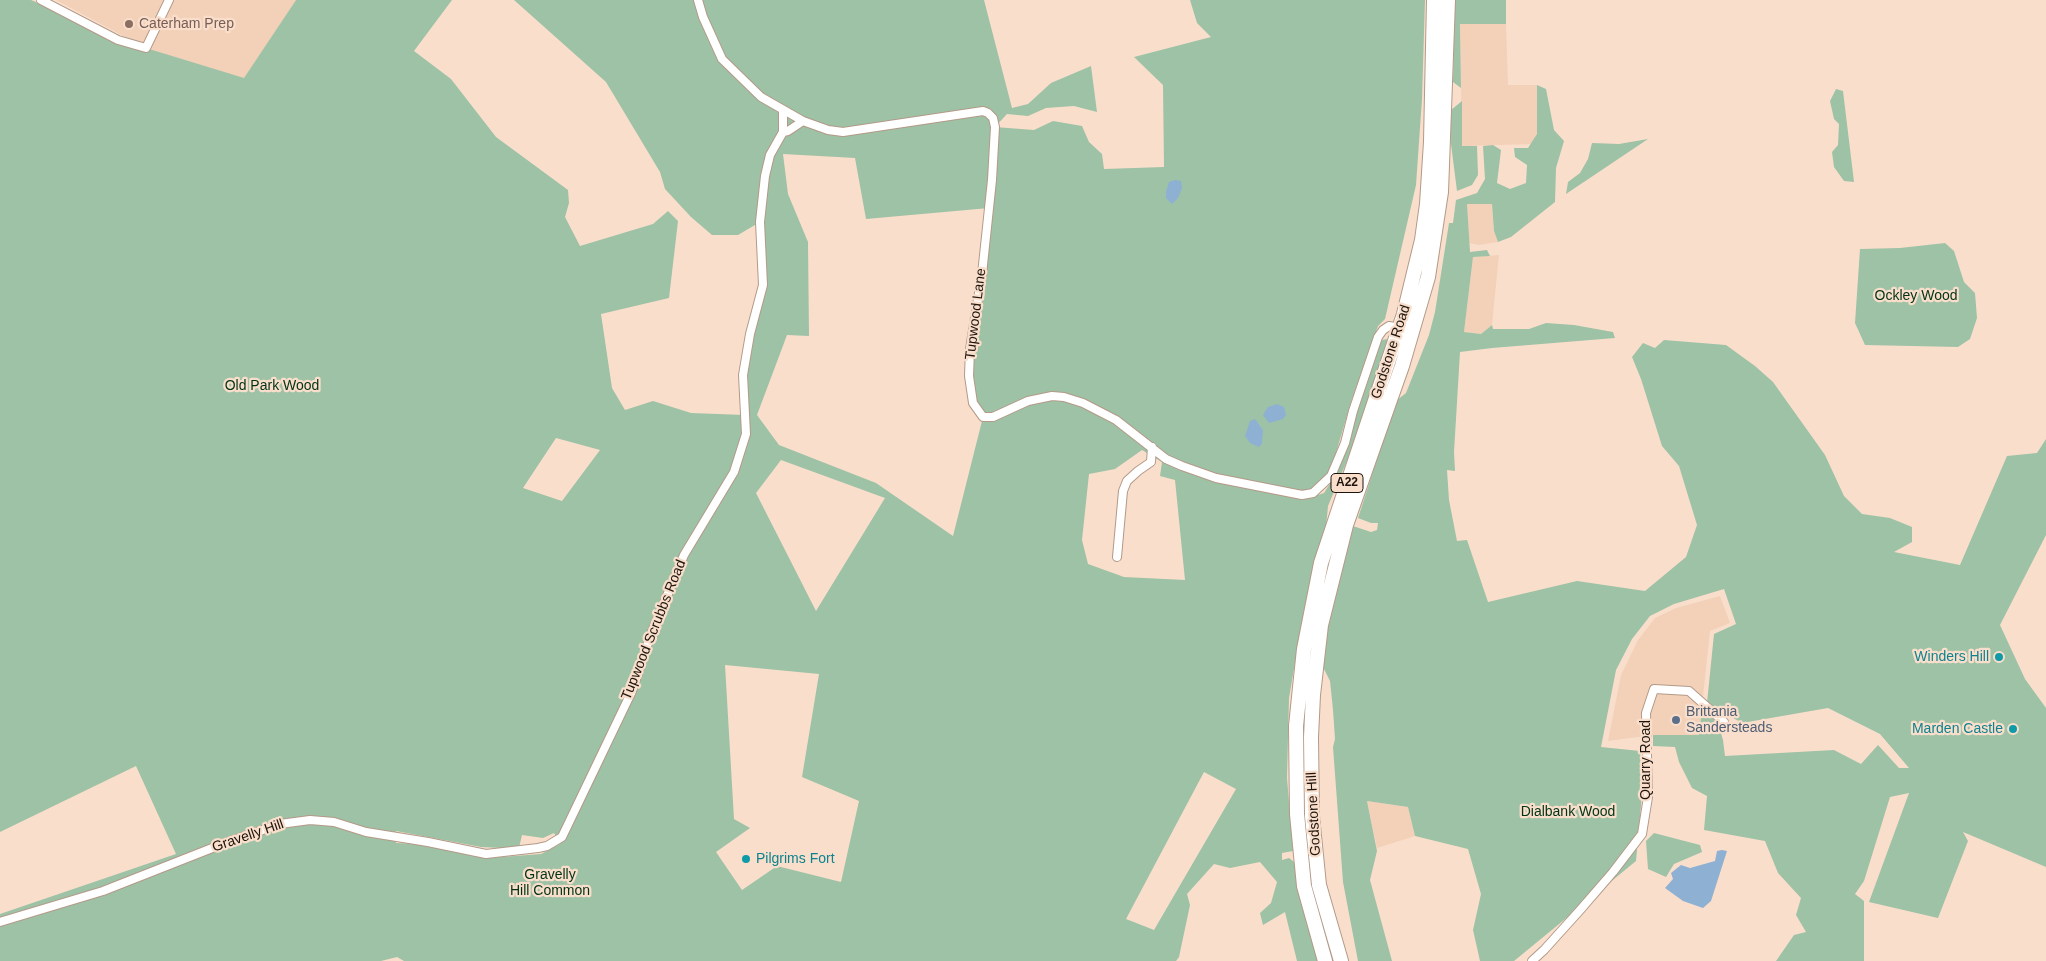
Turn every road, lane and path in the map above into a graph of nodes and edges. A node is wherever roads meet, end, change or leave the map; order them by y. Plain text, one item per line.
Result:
1 (41, 0) edge
2 (169, 0) edge
3 (698, 0) edge
4 (1434, 0) edge
5 (1448, 0) edge
6 (783, 111) junction
7 (803, 121) junction
8 (783, 132) junction
9 (1400, 328) junction
10 (1152, 447) junction
11 (1116, 557) dead end
12 (1317, 664) joint
13 (1299, 694) joint
14 (1724, 722) dead end
15 (562, 837) joint
16 (0, 922) edge
17 (1326, 961) edge
18 (1341, 961) edge
19 (1532, 961) edge

1 - 2 street
3 - 6 street, Tupwood Lane
4 - 9 highway, Godstone Road / A22
5 - 12 highway, Godstone Road / A22
6 - 7 street, Tupwood Lane
6 - 8 street
7 - 8 street
7 - 10 street, Tupwood Lane
8 - 15 street, Tupwood Scrubbs Road
9 - 10 street, Tupwood Lane
9 - 13 highway, Godstone Road / A22
10 - 11 street
12 - 18 highway, Godstone Hill / A22
13 - 17 highway, Godstone Hill / A22
14 - 19 street, Quarry Road
15 - 16 street, Gravelly Hill

